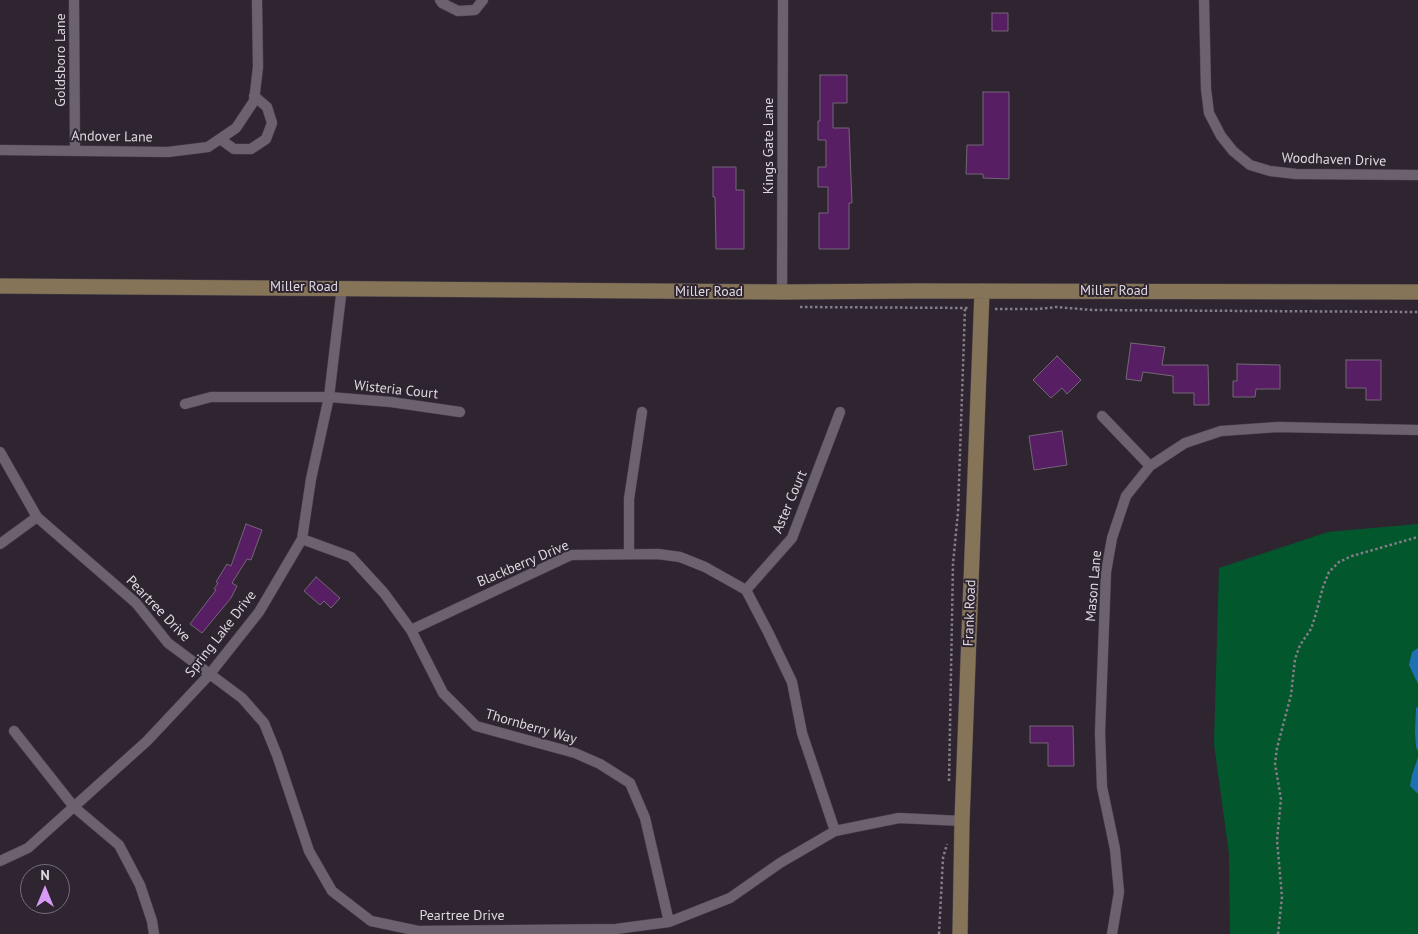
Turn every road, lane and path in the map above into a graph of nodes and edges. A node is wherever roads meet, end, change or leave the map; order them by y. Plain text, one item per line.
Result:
1 (74, 0) edge
2 (258, 0) edge
3 (440, 0) edge
4 (483, 0) edge
5 (783, 0) edge
6 (1204, 0) edge
7 (254, 96) junction
8 (220, 138) junction
9 (0, 150) edge
10 (75, 150) junction
11 (1418, 175) edge
12 (0, 286) edge
13 (342, 287) junction
14 (982, 291) junction
15 (782, 292) junction
16 (1418, 292) edge
17 (965, 308) dead end
18 (329, 397) junction
19 (185, 404) dead end
20 (460, 412) dead end
21 (642, 412) dead end
22 (840, 412) dead end
23 (1102, 416) dead end
24 (1418, 430) edge
25 (0, 452) edge
26 (1150, 466) junction
27 (37, 517) junction
28 (1418, 538) edge
29 (302, 539) junction
30 (0, 544) edge
31 (629, 554) junction
32 (746, 590) junction
33 (411, 630) junction
34 (209, 675) junction
35 (14, 731) dead end
36 (949, 784) dead end
37 (74, 807) junction
38 (956, 821) junction
39 (835, 831) junction
40 (0, 861) edge
41 (669, 922) junction
42 (154, 934) edge
43 (939, 934) edge
44 (960, 934) edge
45 (1112, 934) edge
46 (1278, 934) edge

1 - 10 street, Goldsboro Lane
2 - 7 street, Andover Lane
3 - 4 street
5 - 15 street, Kings Gate Lane
6 - 11 street, Woodhaven Drive
7 - 8 street, Andover Lane
7 - 8 street
8 - 10 street, Andover Lane
9 - 10 street, Andover Lane
12 - 13 street, Miller Road
13 - 15 street, Miller Road
13 - 18 street, Spring Lake Drive
14 - 15 street, Miller Road
14 - 16 street, Miller Road
14 - 38 street, Frank Road
17 - 36 path
18 - 19 street, Wisteria Court
18 - 20 street, Wisteria Court
18 - 29 street, Spring Lake Drive
21 - 31 street
22 - 32 street, Aster Court
23 - 26 street
24 - 26 street, Mason Lane
25 - 27 street, Peartree Drive
26 - 45 street, Mason Lane
27 - 30 street
27 - 34 street, Peartree Drive
28 - 46 path
29 - 33 street, Thornberry Way
29 - 34 street, Spring Lake Drive
31 - 32 street, Blackberry Drive
31 - 33 street, Blackberry Drive
32 - 39 street
33 - 41 street, Thornberry Way
34 - 37 street, Spring Lake Drive
34 - 41 street, Peartree Drive
35 - 37 street
37 - 40 street, Spring Lake Drive
37 - 42 street
38 - 39 street, Peartree Drive
38 - 43 path
38 - 44 street, Frank Road
39 - 41 street, Peartree Drive

